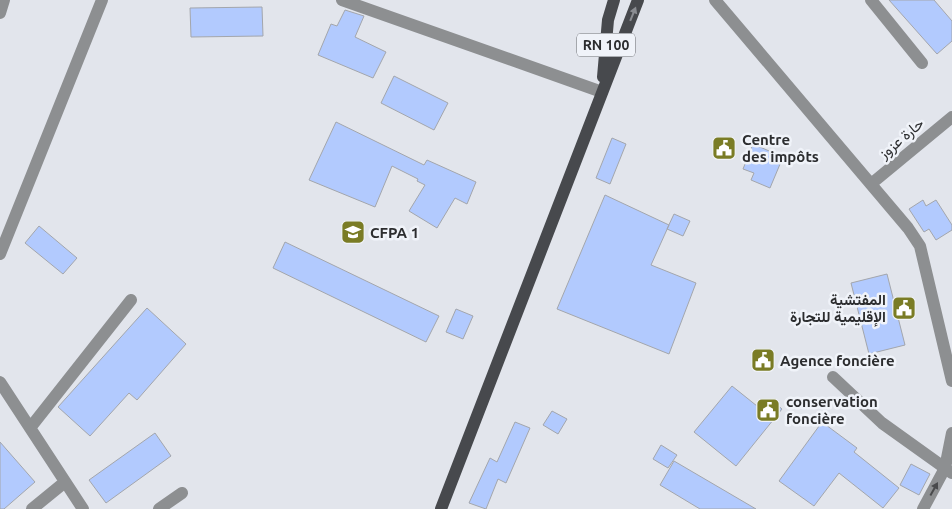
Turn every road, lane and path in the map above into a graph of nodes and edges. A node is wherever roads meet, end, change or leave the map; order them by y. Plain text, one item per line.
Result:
1 (102, 0) edge
2 (342, 0) edge
3 (614, 0) edge
4 (638, 0) edge
5 (715, 0) edge
6 (871, 0) edge
7 (922, 63) dead end
8 (602, 92) junction
9 (952, 118) edge
10 (871, 184) junction
11 (0, 254) edge
12 (131, 300) dead end
13 (833, 377) dead end
14 (952, 381) edge
15 (0, 382) edge
16 (30, 428) junction
17 (952, 433) edge
18 (950, 468) edge
19 (65, 482) junction
20 (182, 493) dead end
21 (32, 509) edge
22 (83, 509) edge
23 (159, 509) edge
24 (441, 509) edge
25 (923, 509) edge

1 - 11 street
2 - 8 street
3 - 8 main road, RN 100
8 -> 4 main road
5 - 10 street
6 - 7 street
8 - 24 main road
9 - 10 street, حارة عزوز
10 - 14 street
12 - 16 street
13 - 18 street
15 - 16 street
16 - 19 street
17 - 18 street
25 -> 18 street
19 - 21 street
19 - 22 street
20 - 23 street

